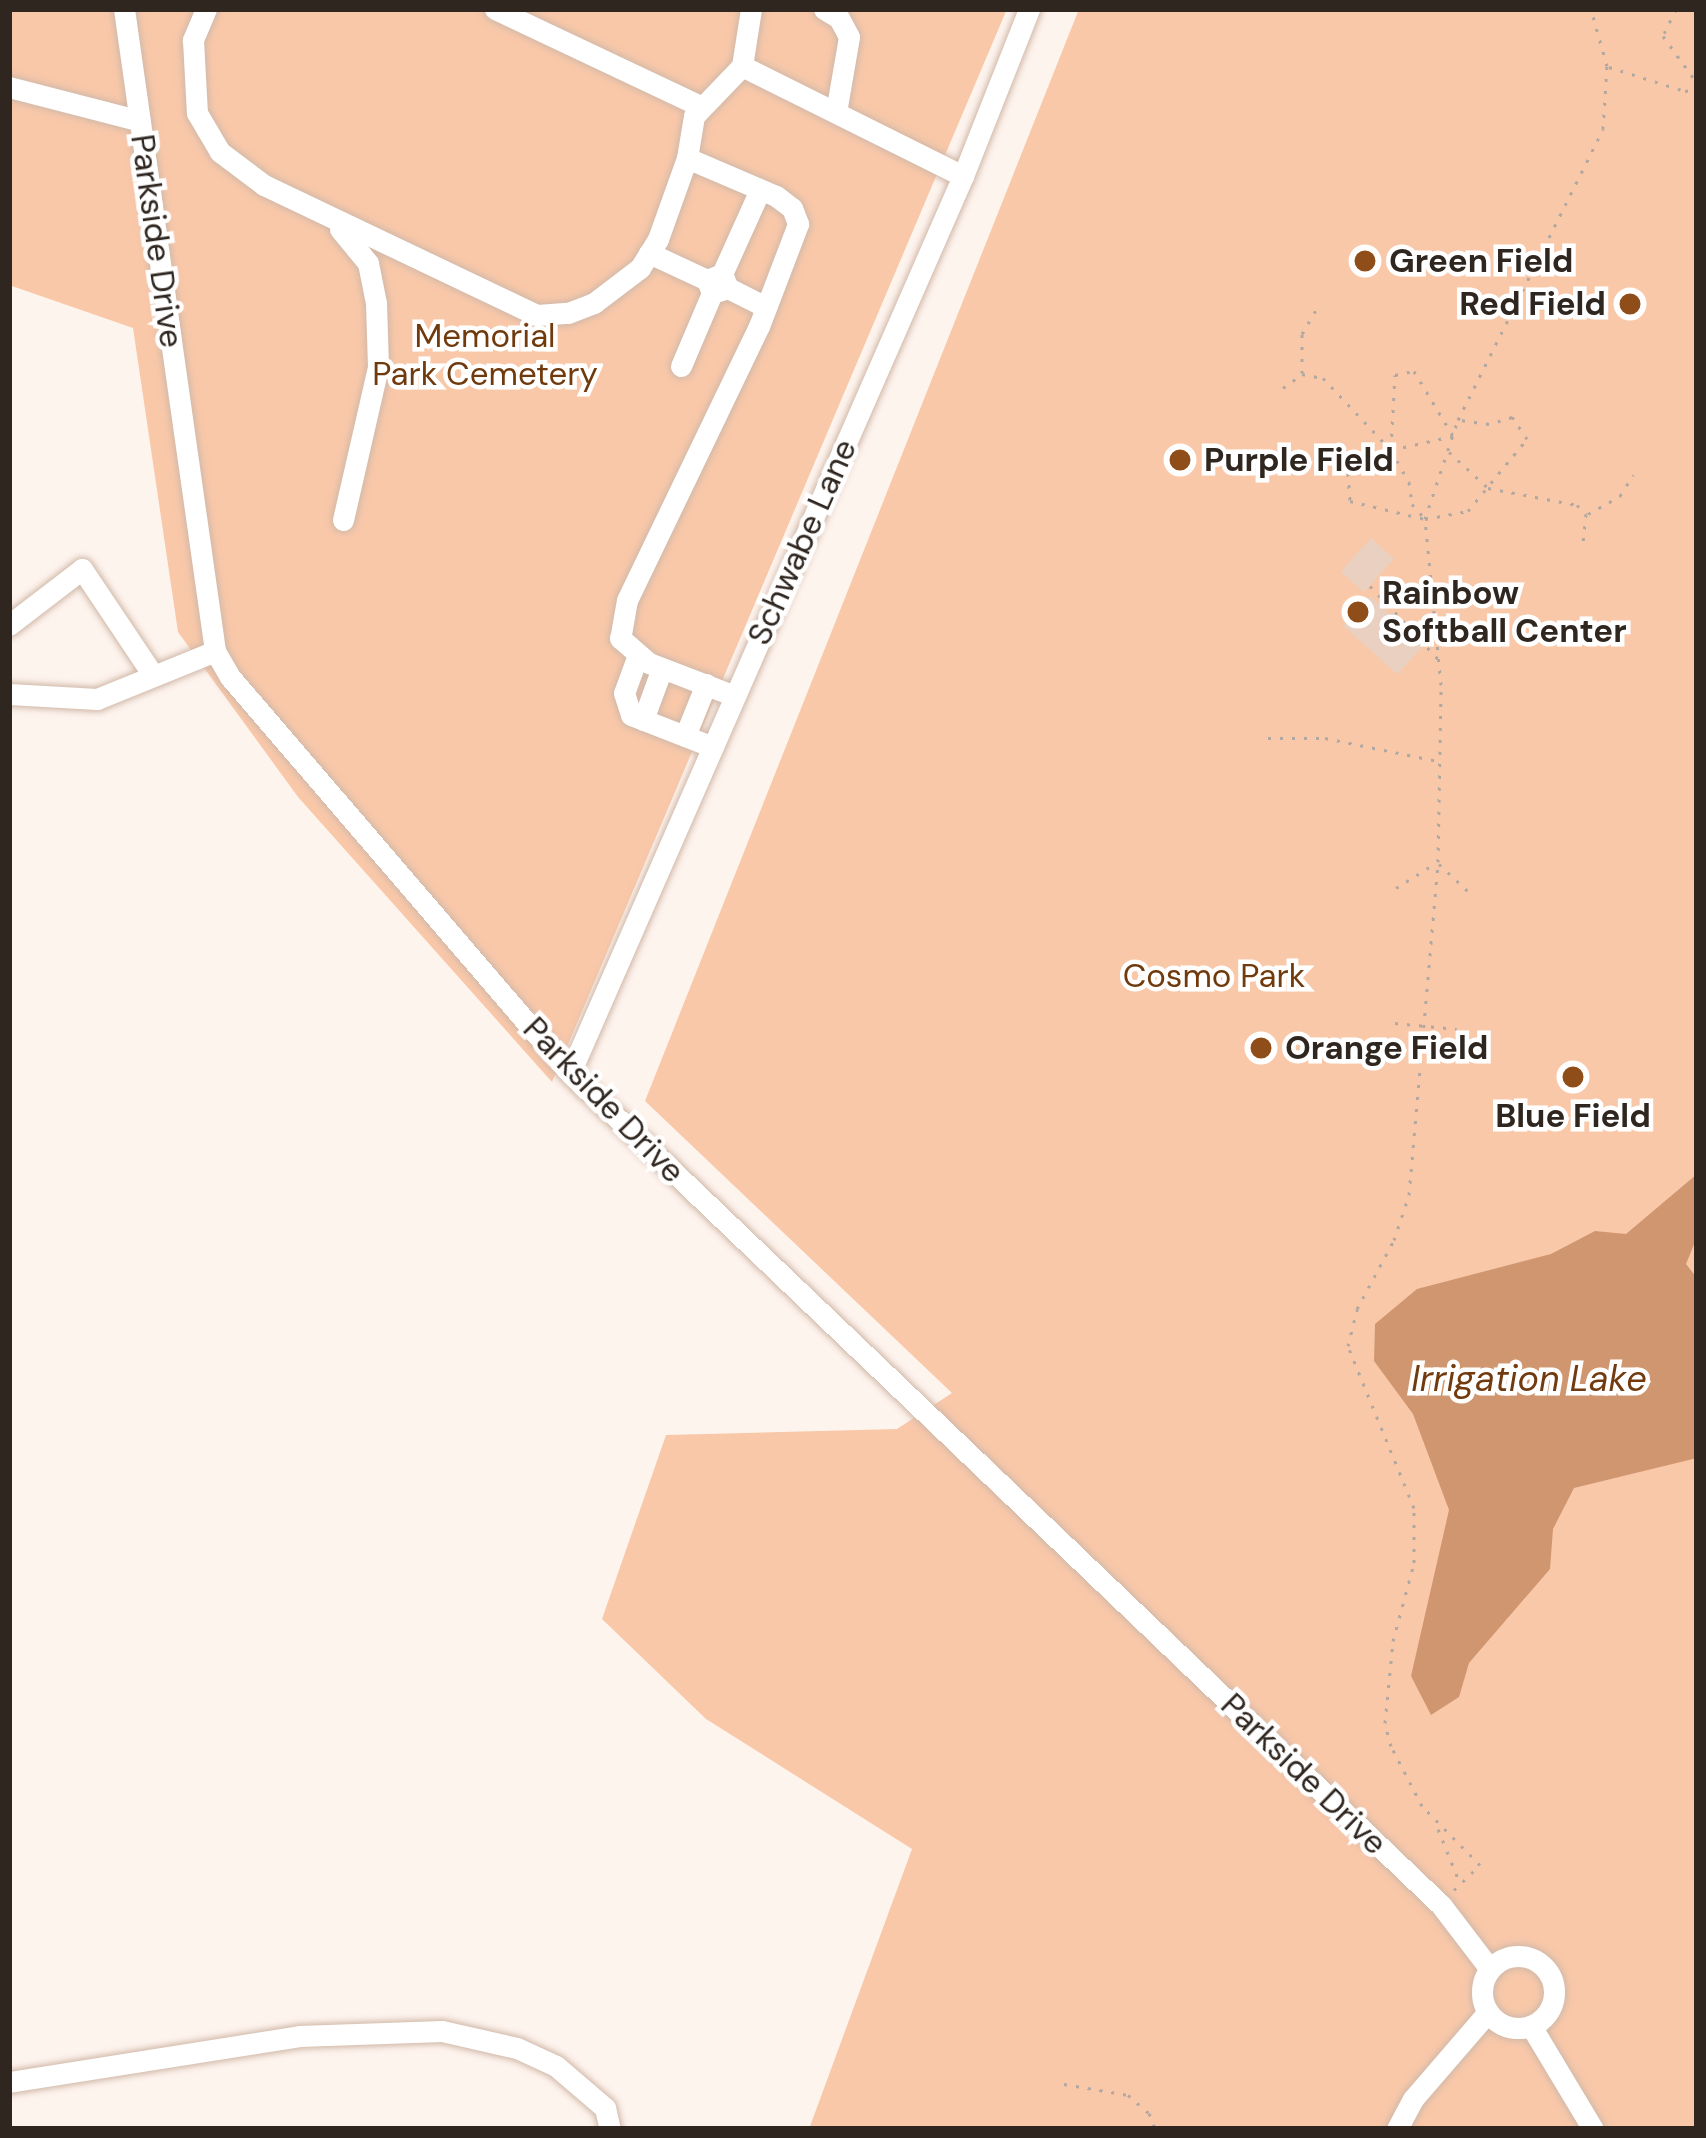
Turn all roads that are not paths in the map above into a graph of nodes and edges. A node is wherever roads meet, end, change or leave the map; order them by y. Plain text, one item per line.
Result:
1 (124, 9) edge
2 (206, 9) edge
3 (495, 9) edge
4 (752, 9) edge
5 (824, 9) edge
6 (1029, 9) edge
7 (537, 18) edge
8 (742, 66) junction
9 (9, 88) edge
10 (700, 106) junction
11 (836, 112) junction
12 (140, 121) junction
13 (688, 158) junction
14 (963, 176) junction
15 (760, 190) junction
16 (326, 216) junction
17 (649, 254) junction
18 (717, 284) junction
19 (766, 307) junction
20 (681, 366) dead end
21 (343, 520) dead end
22 (9, 625) edge
23 (215, 651) junction
24 (638, 655) junction
25 (662, 668) junction
26 (153, 675) junction
27 (706, 684) junction
28 (9, 694) edge
29 (735, 696) junction
30 (643, 720) junction
31 (685, 736) junction
32 (713, 747) junction
33 (570, 1073) junction
34 (1490, 1969) junction
35 (1488, 2012) junction
36 (1531, 2026) junction
37 (9, 2082) edge
38 (610, 2129) edge
39 (1397, 2129) edge
40 (1593, 2129) edge

1 - 12 street, Parkside Drive
2 - 16 street
3 - 7 street
4 - 8 street
5 - 11 street
6 - 14 street, Schwabe Lane
7 - 10 street
8 - 10 street
8 - 11 street
9 - 12 street
10 - 13 street
11 - 14 street
12 - 23 street, Parkside Drive
13 - 15 street
13 - 17 street
14 - 29 street, Schwabe Lane
15 - 18 street
15 - 19 street
16 - 17 street
16 - 21 street
17 - 18 street
18 - 19 street
18 - 20 street
19 - 24 street
22 - 26 street
23 - 26 street
23 - 33 street, Parkside Drive
24 - 25 street
24 - 30 street
25 - 27 street
25 - 30 street
26 - 28 street
27 - 29 street
27 - 31 street
29 - 32 street, Schwabe Lane
30 - 31 street
31 - 32 street
32 - 33 street, Schwabe Lane
33 - 34 street, Parkside Drive
34 - 35 street
34 - 36 street
35 - 36 street
35 - 39 street
36 - 40 street
37 - 38 street

